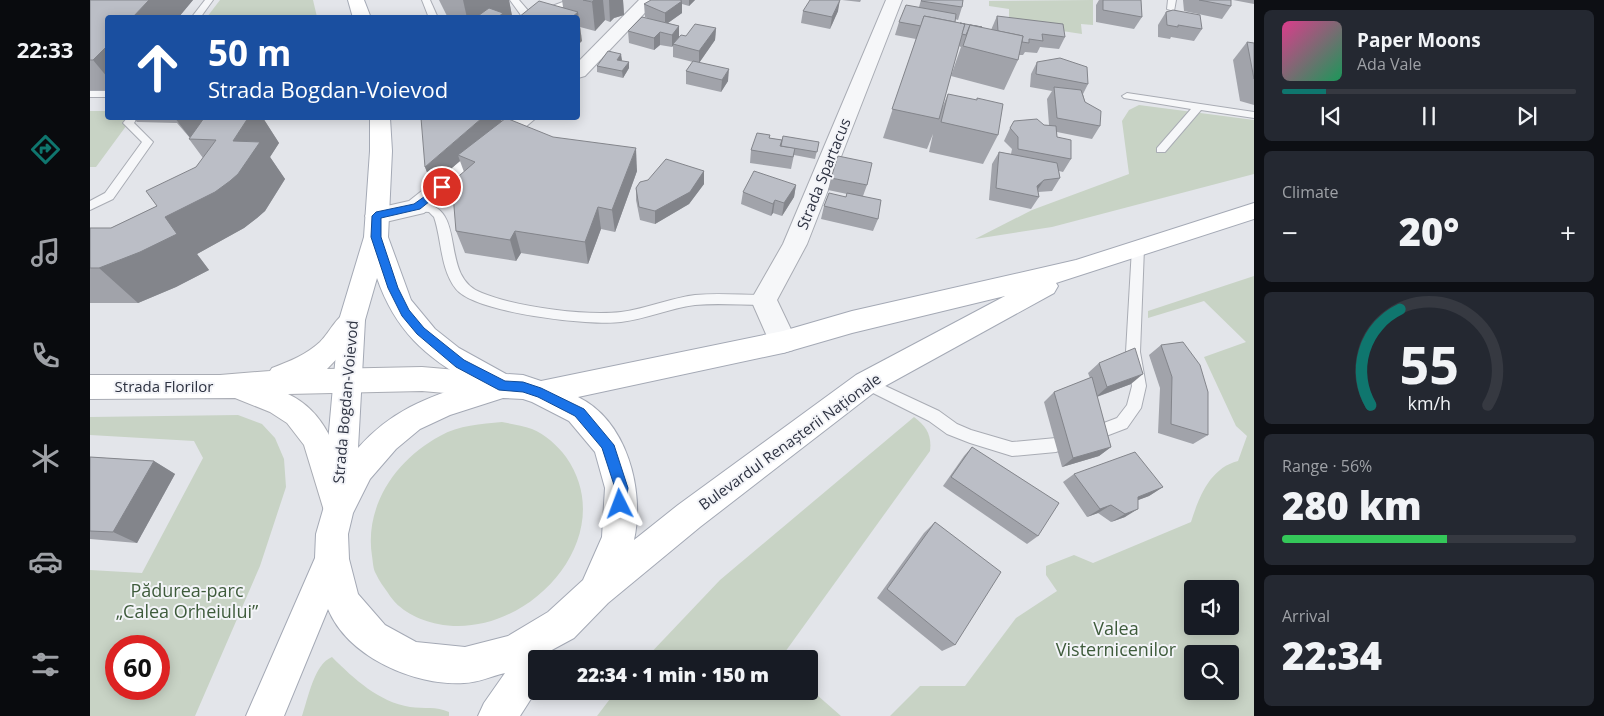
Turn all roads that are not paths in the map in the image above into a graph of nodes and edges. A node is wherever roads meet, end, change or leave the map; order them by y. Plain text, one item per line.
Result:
1 (209, 0) edge
2 (356, 0) edge
3 (426, 0) edge
4 (514, 0) edge
5 (576, 0) edge
6 (649, 0) edge
7 (894, 0) edge
8 (198, 15) edge
9 (361, 15) edge
10 (433, 15) edge
11 (526, 15) edge
12 (534, 15) edge
13 (580, 70) edge
14 (90, 94) edge
15 (105, 94) edge
16 (1127, 96) dead end
17 (1197, 108) junction
18 (1254, 115) edge
19 (130, 120) edge
20 (380, 120) edge
21 (524, 120) edge
22 (1161, 150) dead end
23 (90, 206) edge
24 (416, 207) junction
25 (1254, 211) edge
26 (376, 226) junction
27 (1138, 248) junction
28 (1077, 268) junction
29 (764, 300) junction
30 (352, 320) junction
31 (784, 342) junction
32 (347, 379) junction
33 (866, 383) junction
34 (239, 386) junction
35 (503, 386) junction
36 (90, 387) edge
37 (541, 393) junction
38 (1093, 434) edge
39 (1056, 445) dead end
40 (338, 510) junction
41 (332, 559) junction
42 (595, 592) junction
43 (561, 625) junction
44 (543, 650) edge
45 (528, 672) edge
46 (266, 716) edge
47 (497, 716) edge

1 - 8 lane
2 - 9 main road
3 - 10 lane
4 - 11 lane
5 - 12 lane
6 - 13 street
7 - 29 street, Strada Spartacus
14 - 15 lane
16 - 17 lane
17 - 18 lane
17 - 22 lane
19 - 23 lane
20 - 26 main road, Strada Bogdan-Voievod
21 - 24 street
24 - 26 street
24 - 29 lane
25 - 27 main road, Bulevardul Renașterii Naționale
26 - 30 main road, Strada Bogdan-Voievod
26 - 35 main road, Strada Bogdan-Voievod
27 - 28 main road, Bulevardul Renașterii Naționale
27 - 38 lane
28 - 31 main road, Bulevardul Renașterii Naționale
28 - 33 main road, Bulevardul Renașterii Naționale
29 - 31 street
30 - 32 main road, Strada Bogdan-Voievod
30 - 34 main road, Strada Florilor
31 - 37 main road, Bulevardul Renașterii Naționale
32 - 34 main road, Strada Florilor
32 - 35 main road, Strada Florilor
32 - 40 main road, Strada Bogdan-Voievod
33 - 39 lane
33 - 42 main road, Bulevardul Renașterii Naționale
34 - 36 main road, Strada Florilor
34 - 40 main road, Strada Florilor
35 - 37 main road, Strada Florilor
35 - 40 main road
37 - 42 main road
40 - 41 main road
41 - 43 main road
41 - 46 main road
42 - 43 main road, Bulevardul Renașterii Naționale
43 - 44 main road
45 - 47 main road

